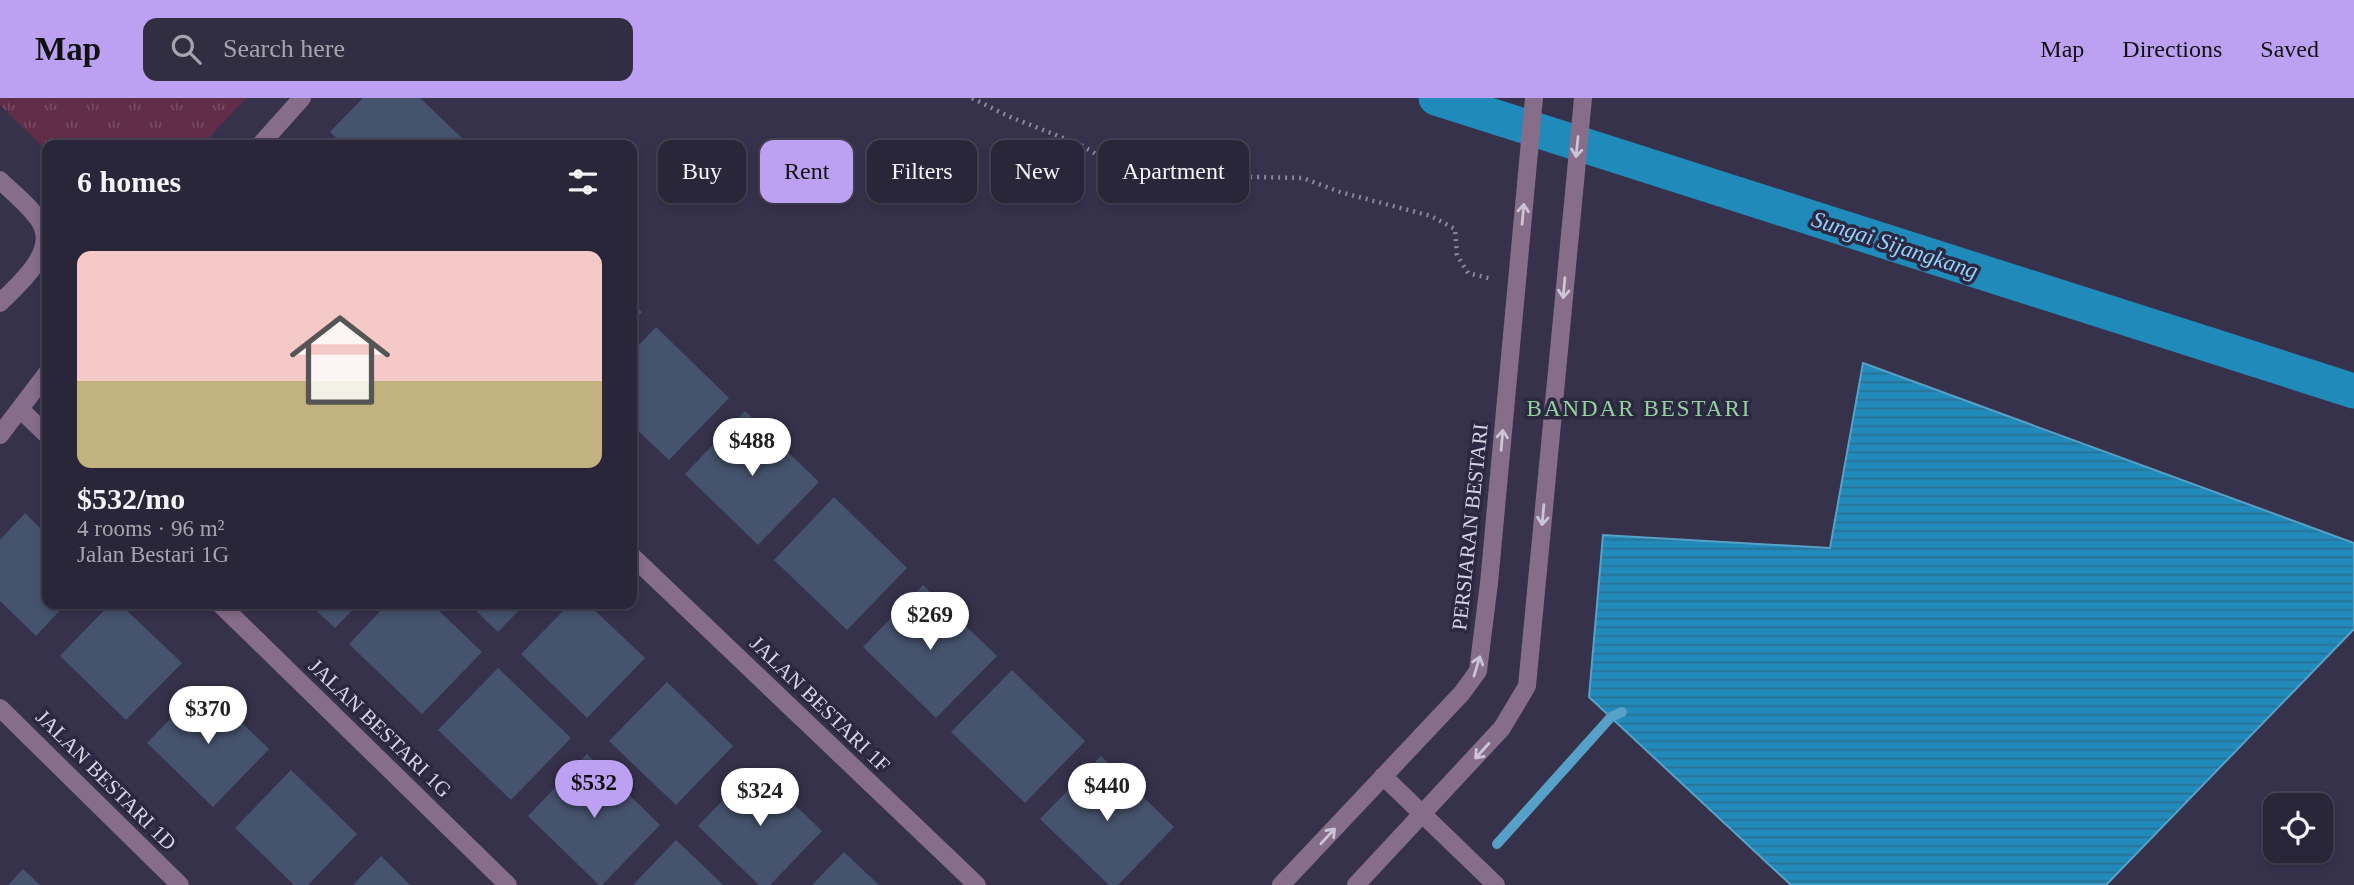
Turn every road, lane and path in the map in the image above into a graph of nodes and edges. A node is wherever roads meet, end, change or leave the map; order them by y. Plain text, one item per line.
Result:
1 (302, 98) edge
2 (972, 98) edge
3 (1534, 98) edge
4 (1583, 98) edge
5 (264, 140) edge
6 (0, 180) edge
7 (42, 225) edge
8 (42, 249) edge
9 (1517, 283) junction
10 (0, 303) edge
11 (42, 380) edge
12 (20, 409) junction
13 (42, 430) edge
14 (0, 435) edge
15 (637, 561) edge
16 (225, 609) edge
17 (0, 708) edge
18 (1384, 776) junction
19 (1424, 815) junction
20 (180, 885) edge
21 (508, 885) edge
22 (977, 885) edge
23 (1281, 885) edge
24 (1356, 885) edge
25 (1496, 885) edge

1 - 5 street
2 - 9 path
9 -> 3 street, PERSIARAN BESTARI
4 -> 19 street
6 - 7 street
8 - 10 street
18 -> 9 street, PERSIARAN BESTARI
11 - 12 street
12 - 13 street
12 - 14 street
15 - 22 street, JALAN BESTARI 1F
16 - 21 street, JALAN BESTARI 1G
17 - 20 street, JALAN BESTARI 1D
18 - 19 street
23 -> 18 street, PERSIARAN BESTARI
19 - 24 street
19 - 25 street

